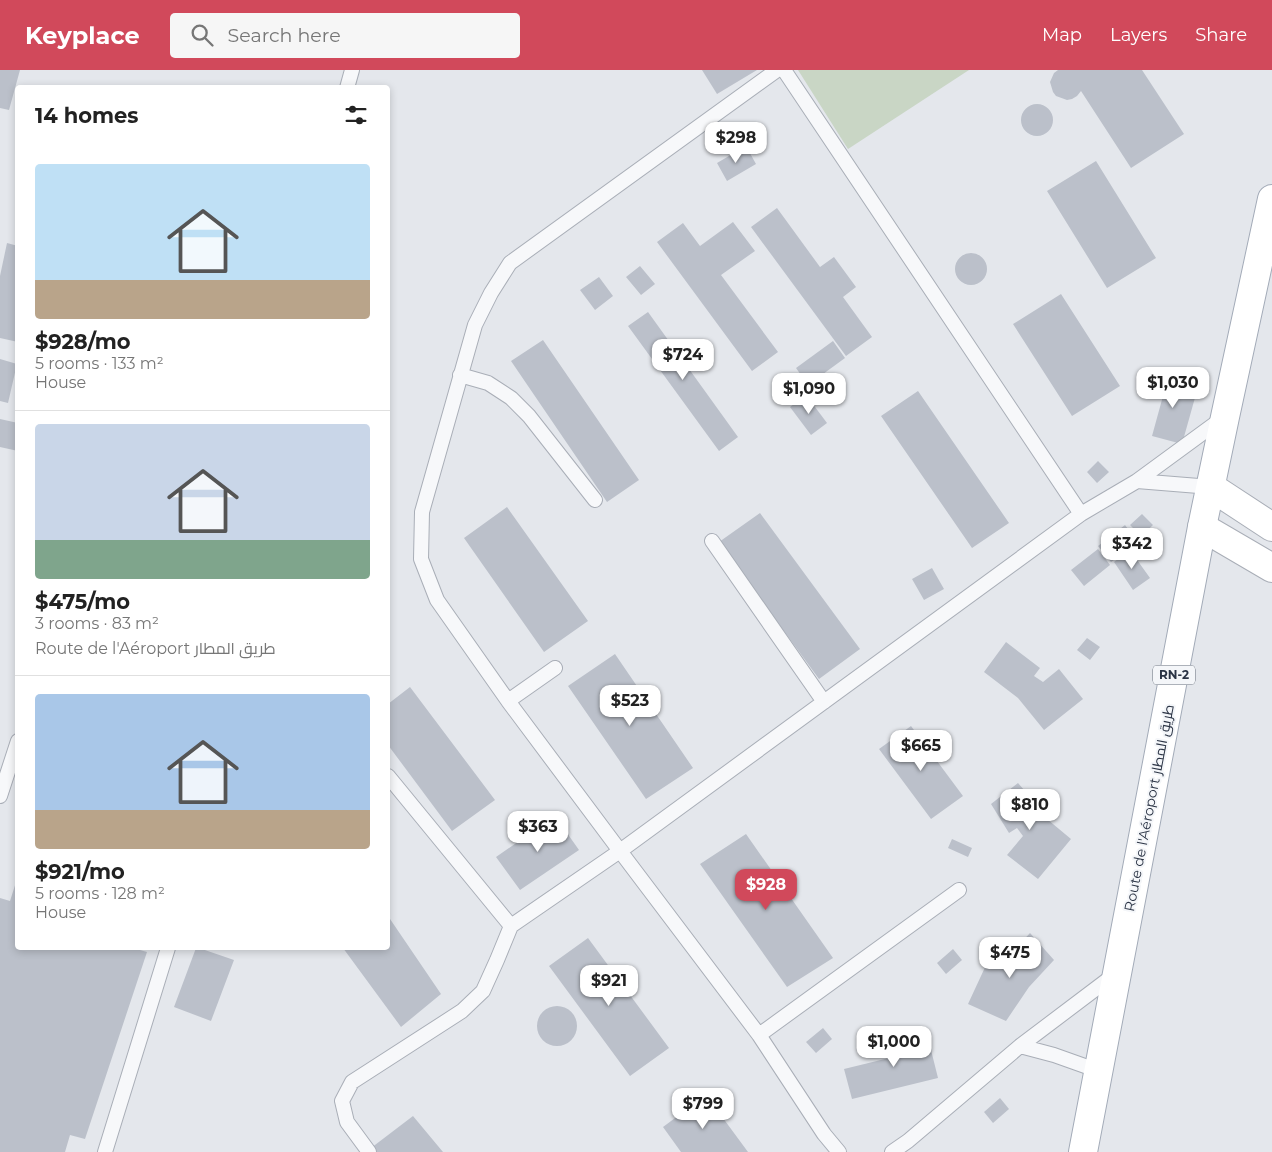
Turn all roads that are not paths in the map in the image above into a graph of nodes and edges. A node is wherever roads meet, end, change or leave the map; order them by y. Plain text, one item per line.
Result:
1 (352, 70) edge
2 (777, 70) edge
3 (784, 70) edge
4 (348, 85) edge
5 (1272, 199) edge
6 (460, 375) junction
7 (1225, 417) junction
8 (1137, 481) junction
9 (1211, 487) junction
10 (595, 500) dead end
11 (1081, 514) junction
12 (1202, 527) junction
13 (1272, 527) edge
14 (712, 541) dead end
15 (1272, 568) edge
16 (555, 668) dead end
17 (508, 701) junction
18 (824, 702) junction
19 (15, 750) edge
20 (390, 778) edge
21 (0, 796) edge
22 (620, 851) junction
23 (959, 890) dead end
24 (511, 926) junction
25 (167, 950) edge
26 (1118, 972) junction
27 (759, 1035) junction
28 (1020, 1046) junction
29 (1099, 1072) junction
30 (910, 1146) edge
31 (105, 1152) edge
32 (369, 1152) edge
33 (839, 1152) edge
34 (892, 1152) edge
35 (1084, 1152) edge

1 - 4 lane
2 - 6 lane
3 - 11 lane
5 - 7 main road, Route de l'Aéroport طريق المطار / RN-2
6 - 10 lane
6 - 17 lane
7 - 8 lane
7 - 9 main road, Route de l'Aéroport طريق المطار / RN-2
8 - 9 lane
8 - 11 lane
9 - 12 main road, Route de l'Aéroport طريق المطار / RN-2
9 - 13 main road
11 - 18 lane
12 - 15 main road
12 - 26 main road, Route de l'Aéroport طريق المطار / RN-2
14 - 18 lane
16 - 17 lane
17 - 22 lane
18 - 22 lane
19 - 21 lane
20 - 24 lane
22 - 24 lane
22 - 27 lane
23 - 27 lane
24 - 32 lane
25 - 31 lane
26 - 28 lane
26 - 29 main road, Route de l'Aéroport طريق المطار / RN-2
27 - 33 lane
28 - 29 lane
28 - 30 lane
29 - 35 main road, Route de l'Aéroport طريق المطار / RN-2
30 - 34 lane

